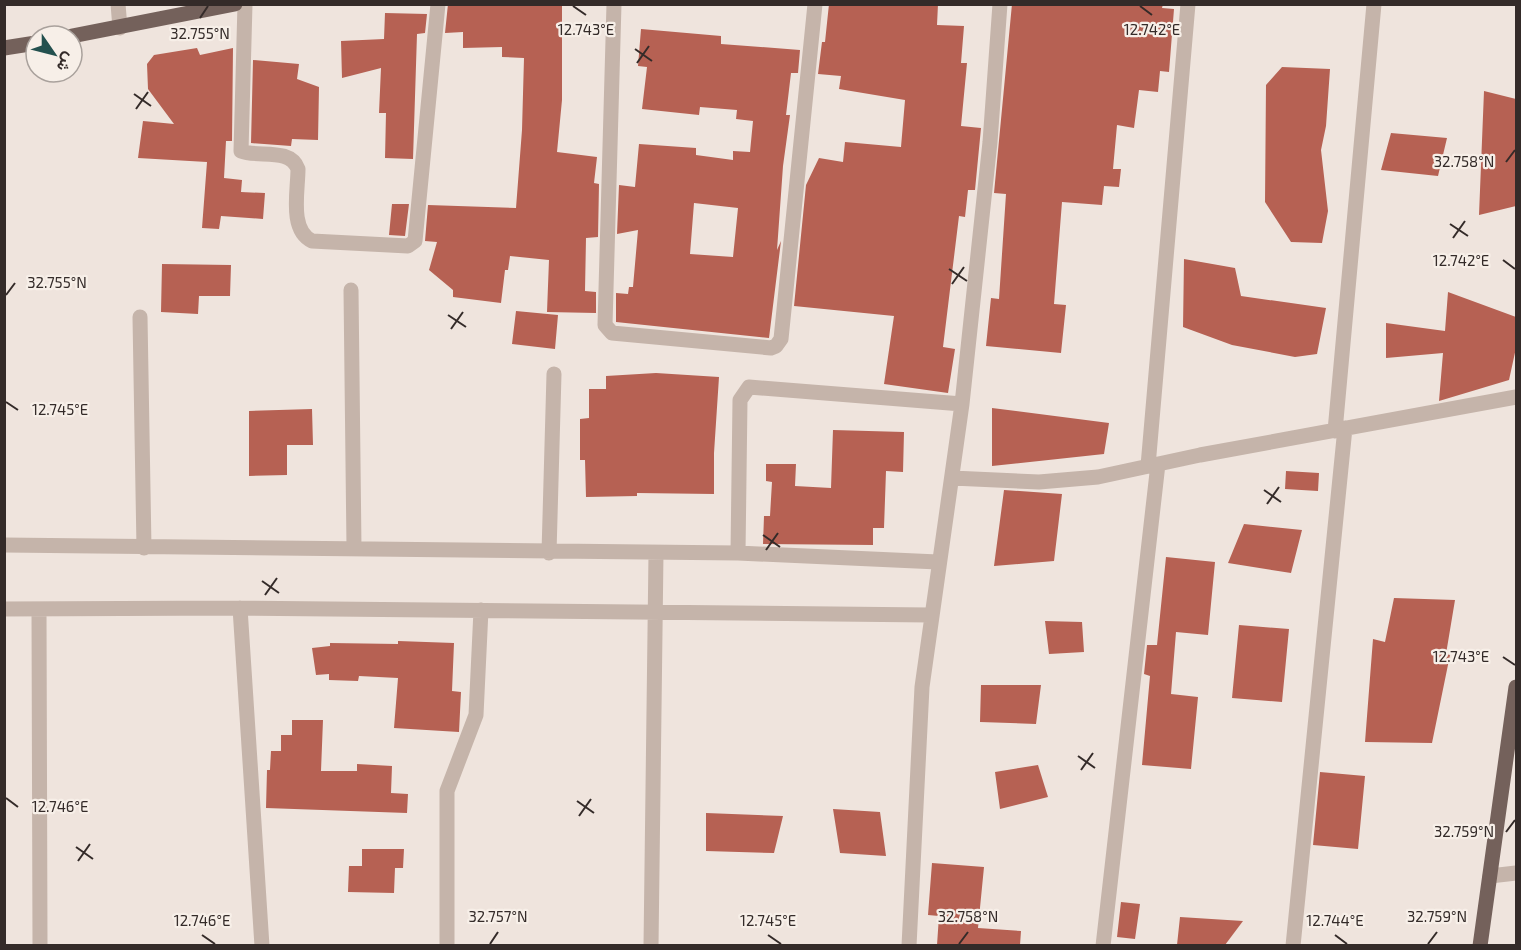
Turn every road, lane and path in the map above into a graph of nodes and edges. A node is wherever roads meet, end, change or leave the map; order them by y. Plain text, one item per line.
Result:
1 (118, 4) edge
2 (235, 4) edge
3 (245, 4) edge
4 (438, 4) edge
5 (614, 4) edge
6 (815, 4) edge
7 (1000, 4) edge
8 (1188, 4) edge
9 (1374, 4) edge
10 (120, 28) junction
11 (84, 34) edge
12 (24, 45) edge
13 (4, 48) edge
14 (351, 290) dead end
15 (140, 317) dead end
16 (554, 374) dead end
17 (1516, 397) edge
18 (962, 404) junction
19 (1340, 429) junction
20 (1153, 465) junction
21 (952, 478) junction
22 (4, 545) edge
23 (144, 548) junction
24 (354, 548) junction
25 (549, 553) junction
26 (656, 553) junction
27 (738, 553) junction
28 (938, 562) junction
29 (240, 608) junction
30 (4, 609) edge
31 (39, 610) junction
32 (481, 610) junction
33 (656, 612) junction
34 (930, 615) junction
35 (1516, 687) edge
36 (1516, 873) edge
37 (1490, 876) junction
38 (40, 945) edge
39 (262, 945) edge
40 (447, 945) edge
41 (651, 945) edge
42 (909, 945) edge
43 (1103, 945) edge
44 (1293, 945) edge
45 (1480, 945) edge

1 - 10 street
2 - 10 main road
3 - 4 street
5 - 6 street
7 - 18 street
8 - 20 street
9 - 19 street
10 - 11 main road
12 - 13 main road
14 - 24 street
15 - 23 street
16 - 25 street
17 - 19 street
18 - 21 street
18 - 27 street
19 - 20 street
19 - 44 street
20 - 21 street
20 - 43 street
21 - 28 street
22 - 23 street
23 - 24 street
24 - 25 street
25 - 26 street
26 - 27 street
26 - 33 street
27 - 28 street
28 - 34 street
29 - 31 street
29 - 32 street
29 - 39 street
30 - 31 street
31 - 38 street
32 - 33 street
32 - 40 street
33 - 34 street
33 - 41 street
34 - 42 street
35 - 37 main road
36 - 37 street
37 - 45 main road

